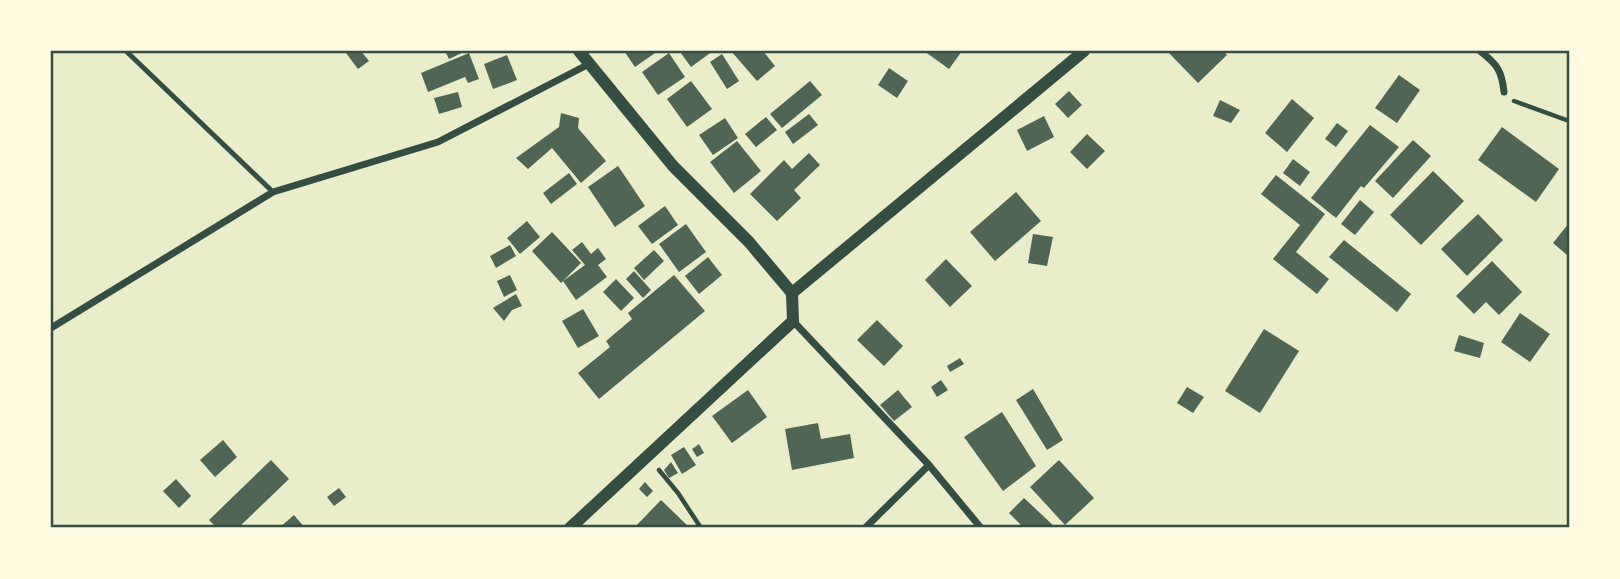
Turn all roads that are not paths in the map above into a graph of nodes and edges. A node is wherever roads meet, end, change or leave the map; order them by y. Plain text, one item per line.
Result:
1 (126, 51) edge
2 (579, 51) edge
3 (1084, 51) edge
4 (1480, 51) edge
5 (589, 64) junction
6 (1504, 92) road end
7 (273, 192) junction
8 (792, 293) junction
9 (793, 321) junction
10 (51, 328) edge
11 (929, 465) junction
12 (570, 528) edge
13 (865, 528) edge
14 (981, 528) edge

1 - 7 lane
2 - 5 street
3 - 8 street
4 - 6 street
5 - 7 street
5 - 8 street
7 - 10 street
8 - 9 street
9 - 11 street
9 - 12 street
11 - 13 street
11 - 14 street

